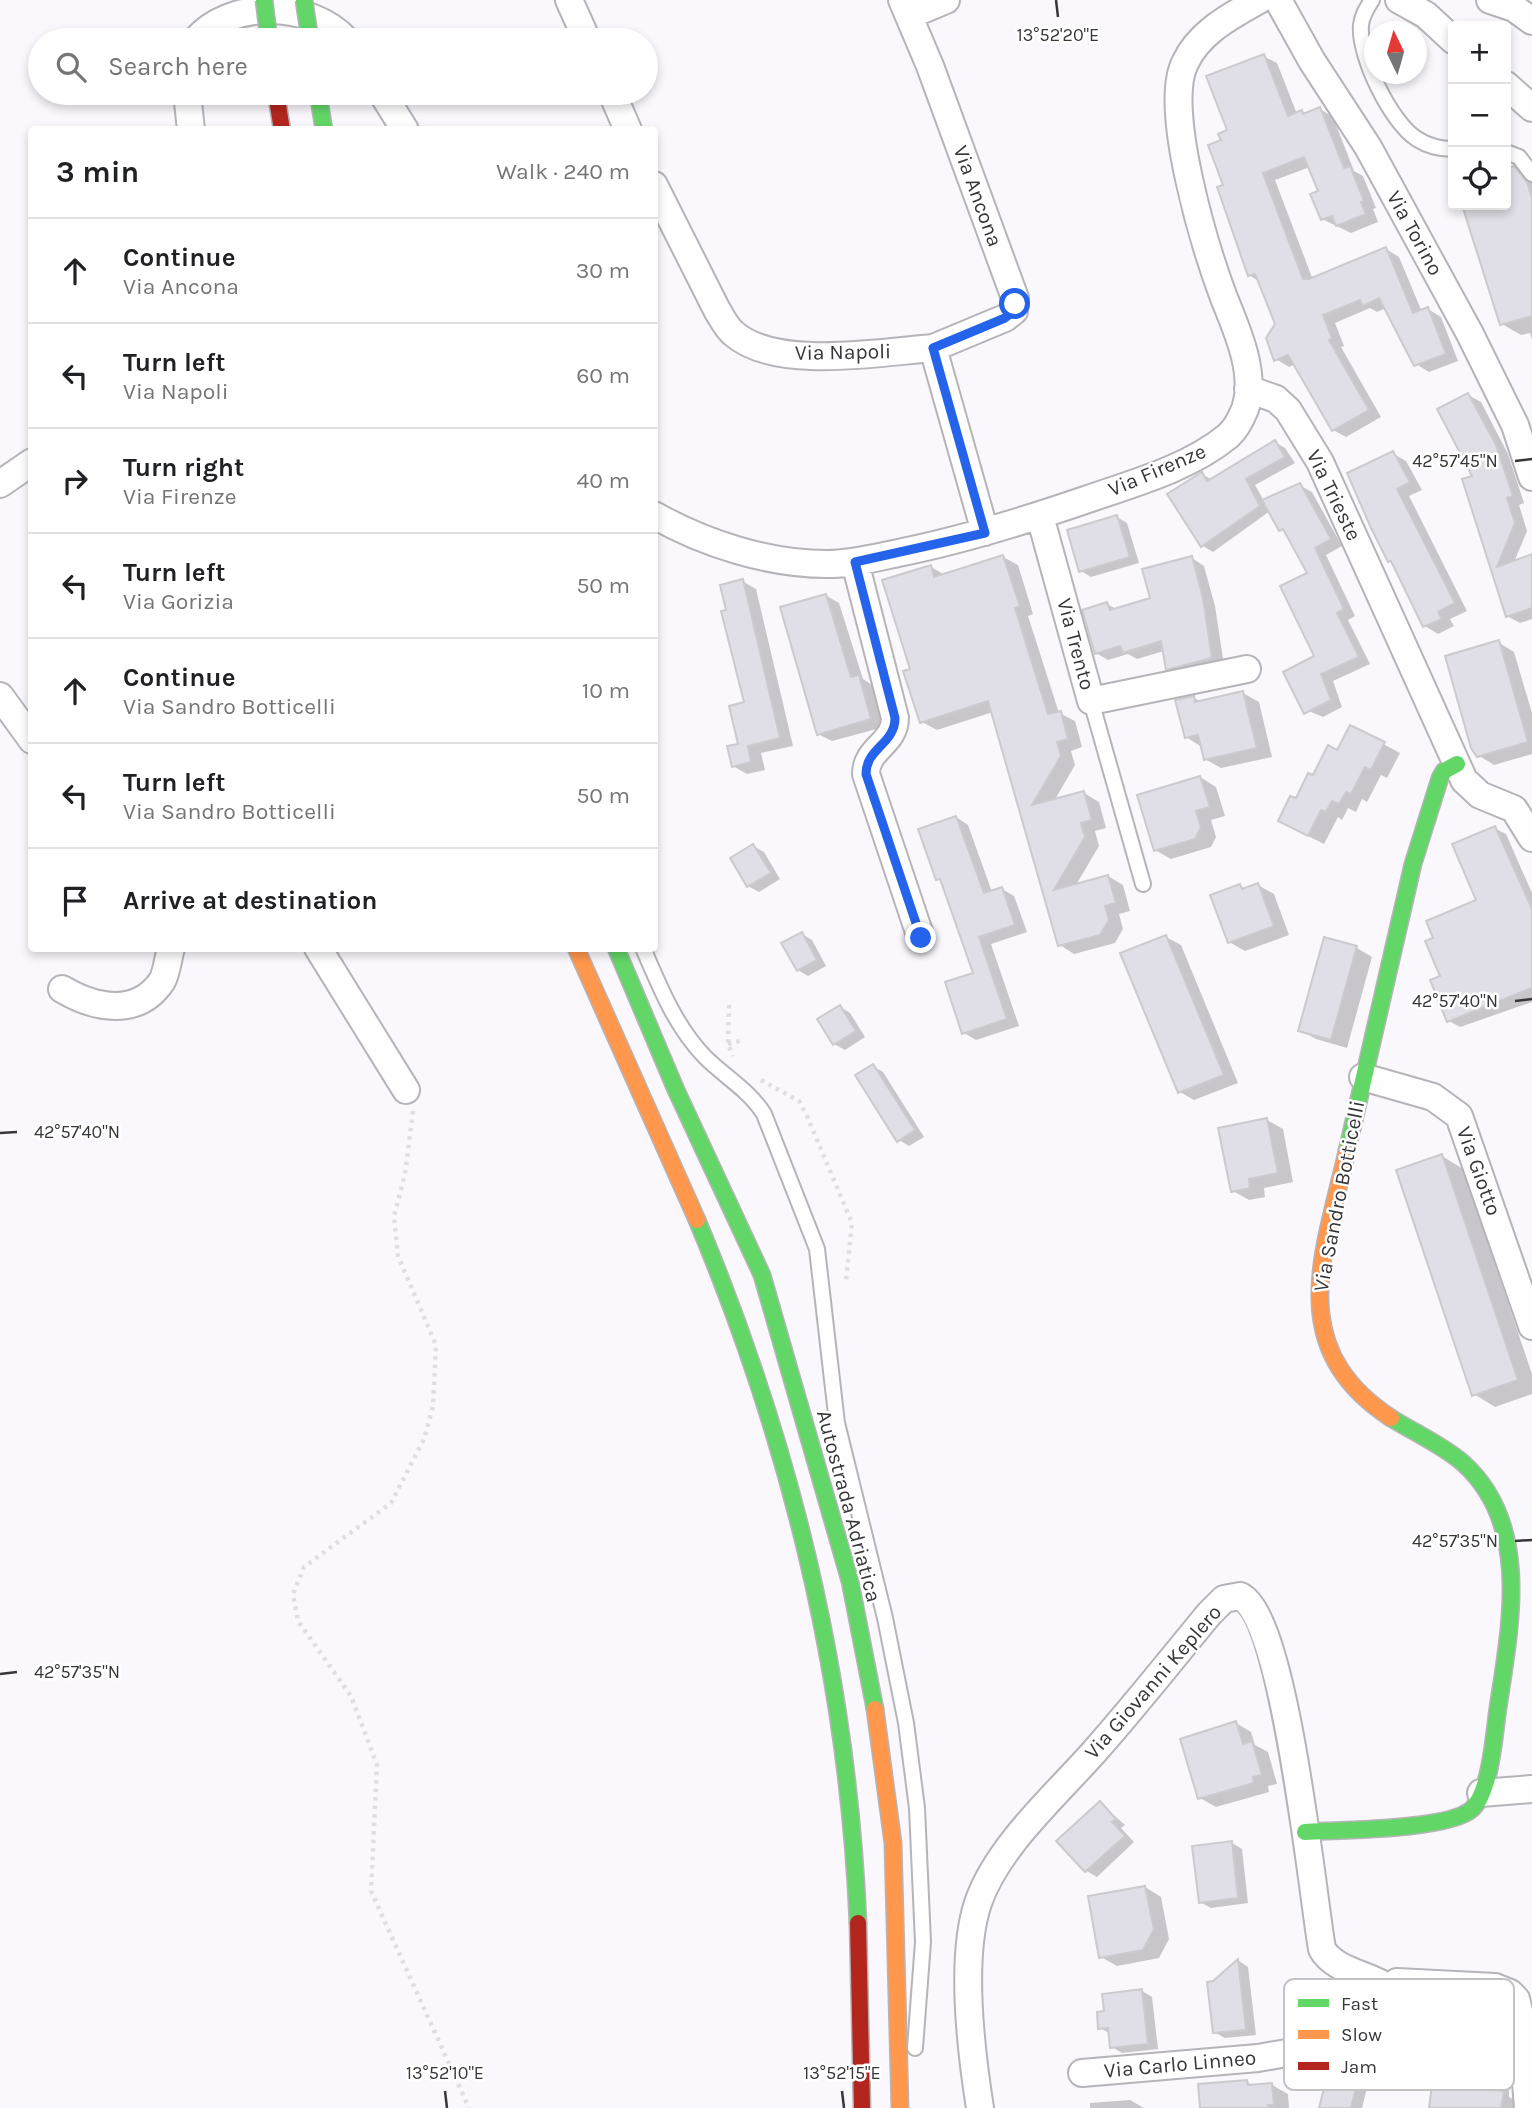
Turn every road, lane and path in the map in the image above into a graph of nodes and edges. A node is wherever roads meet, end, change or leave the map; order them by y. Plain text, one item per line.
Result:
1 (264, 0) edge
2 (304, 0) edge
3 (569, 0) edge
4 (946, 0) edge
5 (1259, 0) edge
6 (1278, 0) edge
7 (1372, 0) edge
8 (1399, 0) edge
9 (1490, 0) edge
10 (906, 8) edge
11 (1532, 21) edge
12 (206, 28) edge
13 (268, 28) edge
14 (308, 28) edge
15 (334, 28) edge
16 (582, 28) edge
17 (1448, 35) edge
18 (1532, 79) edge
19 (1511, 83) edge
20 (1511, 89) edge
21 (188, 105) edge
22 (278, 105) edge
23 (320, 105) edge
24 (389, 105) edge
25 (617, 105) edge
26 (1532, 108) edge
27 (191, 126) edge
28 (281, 126) edge
29 (323, 126) edge
30 (403, 126) edge
31 (626, 126) edge
32 (1448, 148) edge
33 (1511, 154) edge
34 (1532, 174) edge
35 (661, 213) edge
36 (933, 348) junction
37 (1248, 389) junction
38 (28, 465) edge
39 (1532, 477) edge
40 (0, 484) edge
41 (1040, 516) junction
42 (658, 517) edge
43 (985, 533) junction
44 (855, 562) junction
45 (1247, 670) dead end
46 (0, 696) edge
47 (1091, 701) junction
48 (28, 734) edge
49 (1457, 764) junction
50 (1532, 838) edge
51 (1143, 884) dead end
52 (921, 938) dead end
53 (170, 952) edge
54 (320, 952) edge
55 (578, 952) edge
56 (618, 952) edge
57 (645, 952) edge
58 (62, 989) dead end
59 (729, 1005) dead end
60 (744, 1040) dead end
61 (728, 1044) junction
62 (740, 1064) dead end
63 (751, 1072) dead end
64 (1363, 1077) junction
65 (406, 1090) joint
66 (813, 1114) dead end
67 (807, 1116) junction
68 (846, 1280) dead end
69 (1532, 1326) edge
70 (1532, 1789) edge
71 (1481, 1793) junction
72 (1305, 1832) junction
73 (1374, 1979) edge
74 (1514, 1997) edge
75 (1284, 2053) edge
76 (1082, 2073) dead end
77 (469, 2108) edge
78 (862, 2108) edge
79 (900, 2108) edge
80 (906, 2108) edge
81 (979, 2108) edge
82 (1528, 2108) edge

1 - 13 main road, bridge
2 - 14 main road, bridge
3 - 16 street
4 - 10 street
5 - 37 street, Via Firenze
6 - 39 street, Via Torino
7 - 32 lane
8 - 17 street
9 - 11 street
10 - 36 street, Via Ancona
12 - 15 street
18 - 19 street
20 - 26 street
21 - 27 street
22 - 28 main road
23 - 29 main road
24 - 30 street
25 - 31 street
33 - 34 lane
35 - 36 street, Via Napoli
36 - 43 street
37 - 41 street, Via Firenze
37 - 49 street, Via Trieste
38 - 40 street
41 - 43 street, Via Firenze
41 - 47 street, Via Trento
42 - 44 street, Via Firenze
43 - 44 street, Via Firenze
44 - 52 street
45 - 47 street, Via Trento
46 - 48 street
47 - 51 lane
49 - 50 street
49 - 64 main road, Via Sandro Botticelli
53 - 58 street
54 - 65 street
55 - 78 main road
56 - 79 main road, Autostrada Adriatica
57 - 80 lane
59 - 61 path
60 - 61 path
61 - 62 path
63 - 67 path
64 - 69 street, Via Giotto
64 - 71 main road, Via Sandro Botticelli
65 - 77 path
66 - 67 path
67 - 68 path
70 - 71 street
71 - 72 main road
72 - 73 street, Via Giovanni Keplero
72 - 81 street, Via Giovanni Keplero
74 - 82 street
75 - 76 street, Via Carlo Linneo

